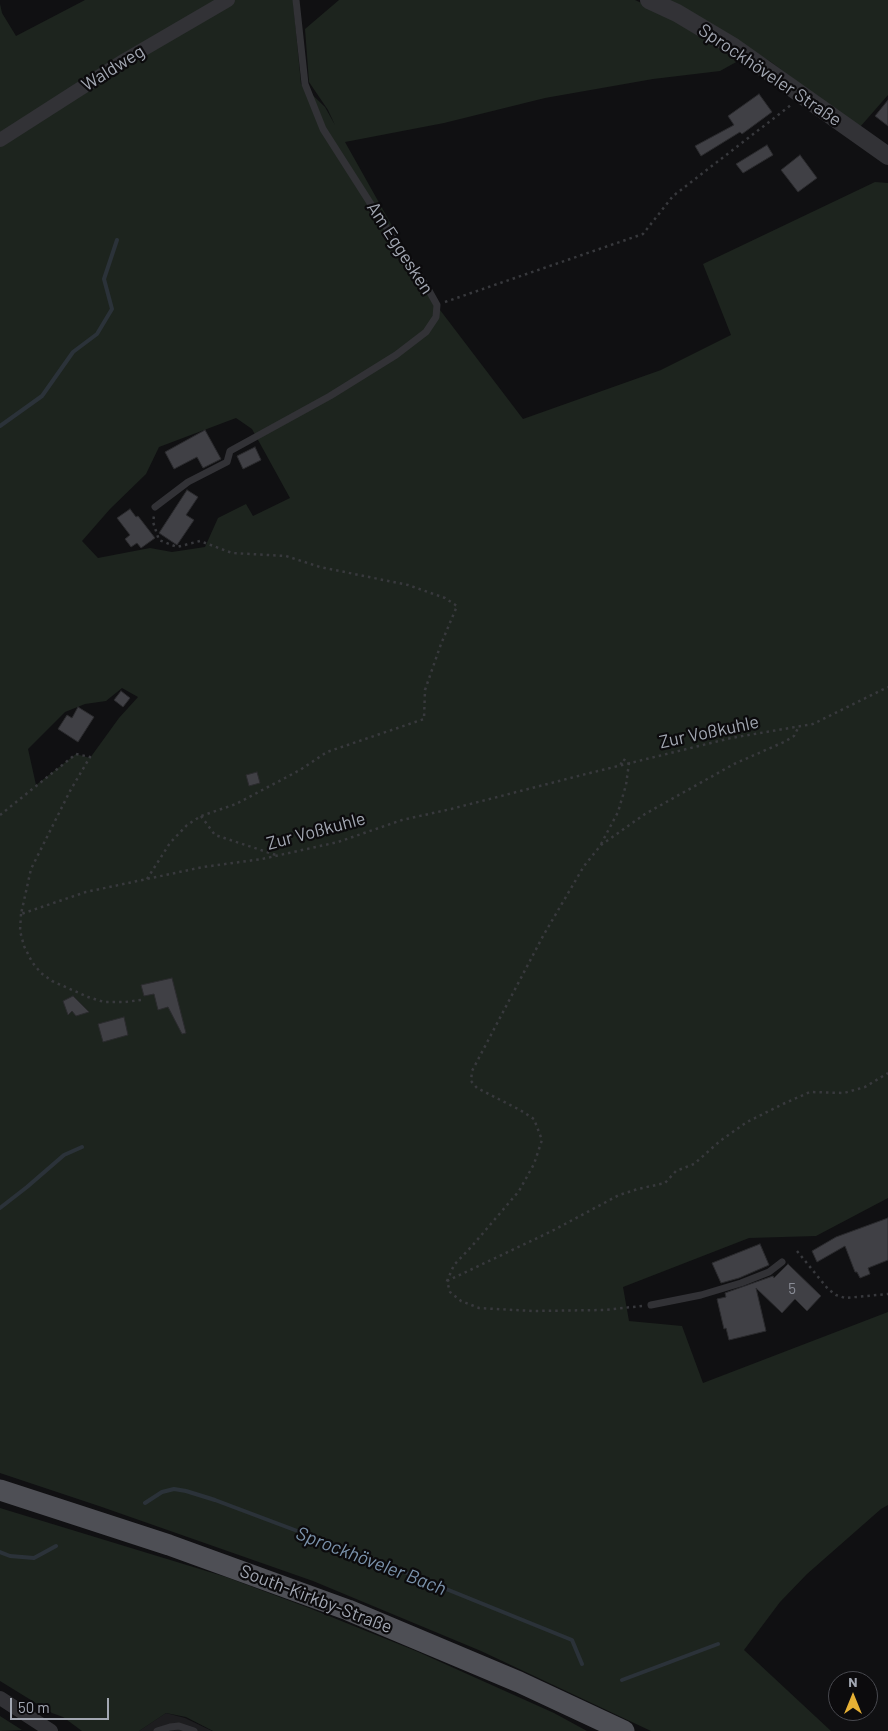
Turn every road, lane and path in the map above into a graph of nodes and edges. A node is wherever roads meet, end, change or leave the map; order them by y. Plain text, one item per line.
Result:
1 (228, 0) edge
2 (296, 0) edge
3 (649, 0) edge
4 (802, 96) junction
5 (0, 140) edge
6 (888, 156) edge
7 (437, 305) junction
8 (155, 507) joint
9 (888, 687) edge
10 (799, 727) junction
11 (628, 763) junction
12 (0, 815) edge
13 (201, 816) junction
14 (601, 845) junction
15 (278, 855) junction
16 (147, 879) junction
17 (21, 914) junction
18 (141, 1000) dead end
19 (888, 1074) edge
20 (797, 1251) dead end
21 (782, 1262) dead end
22 (447, 1281) junction
23 (888, 1294) edge
24 (651, 1305) joint
25 (0, 1490) edge
26 (0, 1698) edge
27 (51, 1731) edge
28 (157, 1731) edge
29 (194, 1731) edge
30 (624, 1731) edge

1 - 5 street, Waldweg
2 - 7 lane, Am Eggesken
3 - 4 street, Sprockhöveler Straße
4 - 6 street, Sprockhöveler Straße
4 - 7 path
7 - 8 lane, Am Eggesken
8 - 13 path
9 - 10 path, Zur Voßkuhle
10 - 11 path, Zur Voßkuhle
10 - 14 path
11 - 14 path
11 - 15 path, Zur Voßkuhle
12 - 17 path
13 - 15 path
13 - 16 path
14 - 22 path
15 - 16 path, Zur Voßkuhle
16 - 17 path, Zur Voßkuhle
17 - 18 path
19 - 22 path
20 - 23 path
21 - 24 lane
22 - 24 path
25 - 30 main road, South-Kirkby-Straße
26 - 27 street
28 - 29 lane

